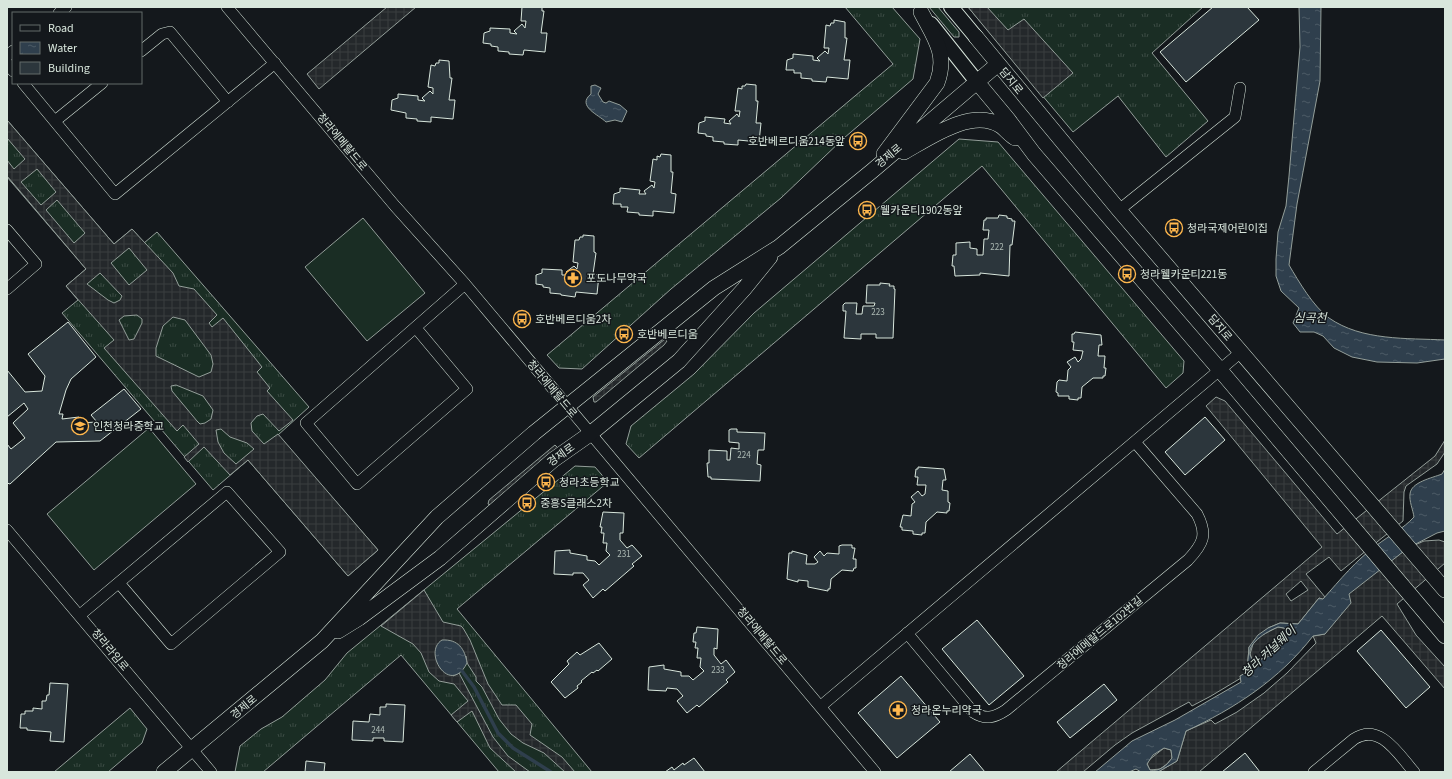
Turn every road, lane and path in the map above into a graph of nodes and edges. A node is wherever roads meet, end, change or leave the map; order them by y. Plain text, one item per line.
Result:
1 (227, 7) edge
2 (951, 7) edge
3 (919, 10) edge
4 (976, 37) joint
5 (142, 50) edge
6 (275, 63) junction
7 (998, 64) junction
8 (977, 82) junction
9 (24, 84) edge
10 (101, 84) edge
11 (1240, 88) dead end
12 (228, 102) junction
13 (55, 121) junction
14 (1034, 154) junction
15 (872, 171) junction
16 (1119, 210) junction
17 (7, 230) edge
18 (779, 246) junction
19 (465, 284) junction
20 (7, 289) edge
21 (416, 328) junction
22 (1241, 352) junction
23 (1220, 370) junction
24 (567, 407) junction
25 (590, 434) junction
26 (1135, 442) junction
27 (7, 530) edge
28 (119, 583) junction
29 (1445, 590) edge
30 (80, 616) junction
31 (907, 634) junction
32 (1445, 636) edge
33 (322, 641) junction
34 (821, 706) junction
35 (192, 749) junction
36 (164, 772) edge
37 (211, 772) edge
38 (875, 772) edge
39 (1314, 772) edge
40 (1414, 772) edge

1 - 6 street, 청라에메랄드로
2 - 4 street
3 - 8 street
3 - 15 main road
4 - 7 main road, 담지로
5 - 12 street
6 - 12 street
6 - 19 street, 청라에메랄드로
7 - 8 main road, 경제로
7 - 16 main road, 담지로
8 - 14 main road
8 - 15 main road, 경제로
9 - 13 street
10 - 13 street
11 - 16 street
12 - 13 street
14 - 15 main road
14 - 23 main road
15 - 18 main road, 경제로
16 - 22 main road, 담지로
17 - 20 street
18 - 24 main road, 경제로
18 - 25 main road, 경제로
19 - 21 street
19 - 24 street, 청라에메랄드로
21 - 21 street
22 - 23 street
22 - 29 main road, 담지로
23 - 26 street
23 - 32 main road
24 - 25 street, 청라에메랄드로
24 - 33 main road, 경제로
25 - 33 main road, 경제로
25 - 34 street, 청라에메랄드로
26 - 31 street
26 - 31 street, 청라에메랄드로102번길
27 - 30 street, 청라라임로
28 - 28 street
28 - 30 street
30 - 35 street, 청라라임로
31 - 34 street
33 - 35 main road, 경제로
34 - 38 street, 청라에메랄드로
35 - 36 main road, 경제로
35 - 37 street, 청라라임로
39 - 40 street

